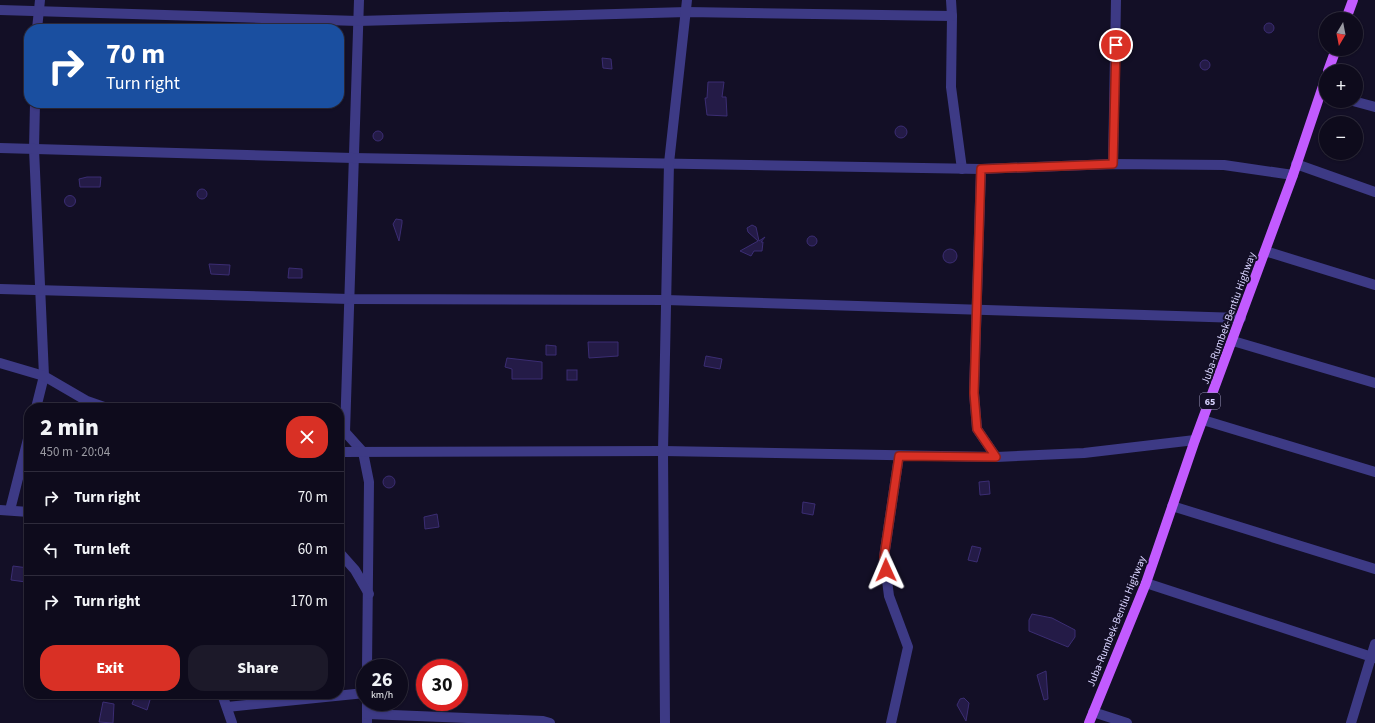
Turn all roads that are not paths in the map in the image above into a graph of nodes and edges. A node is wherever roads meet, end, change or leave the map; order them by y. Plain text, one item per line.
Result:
1 (40, 0) edge
2 (359, 0) edge
3 (687, 0) edge
4 (951, 0) edge
5 (1116, 0) edge
6 (1353, 0) edge
7 (0, 10) edge
8 (38, 10) junction
9 (687, 12) junction
10 (1349, 12) edge
11 (952, 16) junction
12 (358, 21) junction
13 (37, 24) edge
14 (1319, 104) edge
15 (1363, 104) edge
16 (1375, 107) edge
17 (35, 108) edge
18 (0, 148) edge
19 (34, 149) junction
20 (353, 158) junction
21 (669, 163) junction
22 (1113, 164) junction
23 (1296, 164) junction
24 (962, 169) junction
25 (981, 169) junction
26 (1293, 175) junction
27 (1375, 192) edge
28 (1265, 251) junction
29 (1375, 285) edge
30 (0, 289) edge
31 (40, 290) junction
32 (349, 299) junction
33 (666, 300) junction
34 (978, 310) junction
35 (1241, 318) junction
36 (1233, 341) junction
37 (0, 363) edge
38 (44, 376) junction
39 (1375, 383) edge
40 (37, 403) edge
41 (93, 403) edge
42 (1203, 420) junction
43 (1195, 440) junction
44 (24, 451) edge
45 (663, 451) junction
46 (344, 452) edge
47 (363, 452) junction
48 (899, 456) junction
49 (996, 457) junction
50 (1375, 472) edge
51 (1172, 506) junction
52 (5, 510) edge
53 (24, 512) edge
54 (344, 558) edge
55 (1375, 569) edge
56 (1146, 583) junction
57 (369, 594) junction
58 (1375, 644) edge
59 (1373, 657) edge
60 (367, 659) edge
61 (356, 694) edge
62 (344, 695) edge
63 (224, 699) edge
64 (310, 699) edge
65 (227, 708) junction
66 (1093, 712) junction
67 (367, 719) edge
68 (232, 723) edge
69 (550, 723) edge
70 (665, 723) edge
71 (891, 723) edge
72 (1090, 723) edge
73 (1127, 723) edge
74 (1351, 723) edge

1 - 8 street
2 - 12 street
3 - 9 street
4 - 11 street
5 - 22 street
6 - 10 main road
7 - 8 street
8 - 12 street
8 - 13 street
9 - 11 street
9 - 12 street
9 - 21 street
11 - 24 street
12 - 20 street
14 - 23 main road, Juba-Rumbek-Bentiu Highway / 65
15 - 16 street
17 - 19 street
18 - 19 street
19 - 20 street
19 - 31 street
20 - 21 street
20 - 32 street
21 - 24 street
21 - 33 street
22 - 25 street
22 - 26 street
23 - 26 main road, Juba-Rumbek-Bentiu Highway / 65
23 - 27 street
24 - 25 street
25 - 34 street
26 - 28 main road, Juba-Rumbek-Bentiu Highway / 65
28 - 29 street
28 - 35 main road, Juba-Rumbek-Bentiu Highway / 65
30 - 31 street
31 - 32 street
31 - 38 street
32 - 33 street
32 - 47 street
33 - 34 street
33 - 45 street
34 - 35 street
34 - 49 street
35 - 36 main road, Juba-Rumbek-Bentiu Highway / 65
36 - 39 street
36 - 42 main road, Juba-Rumbek-Bentiu Highway / 65
37 - 38 street
38 - 40 street
38 - 41 street
42 - 43 main road, Juba-Rumbek-Bentiu Highway / 65
42 - 50 street
43 - 49 street
43 - 51 main road, Juba-Rumbek-Bentiu Highway / 65
44 - 52 street
45 - 47 street
45 - 48 street
45 - 70 street
46 - 47 street
47 - 57 street
48 - 49 street
48 - 71 street
51 - 55 street
51 - 56 main road, Juba-Rumbek-Bentiu Highway / 65
52 - 53 street
54 - 57 street
56 - 59 street
56 - 66 main road, Juba-Rumbek-Bentiu Highway / 65
57 - 60 street
58 - 59 street
59 - 74 street
61 - 62 street
63 - 65 street
64 - 65 street
65 - 68 street
66 - 72 main road, Juba-Rumbek-Bentiu Highway / 65
66 - 73 street
67 - 69 street

